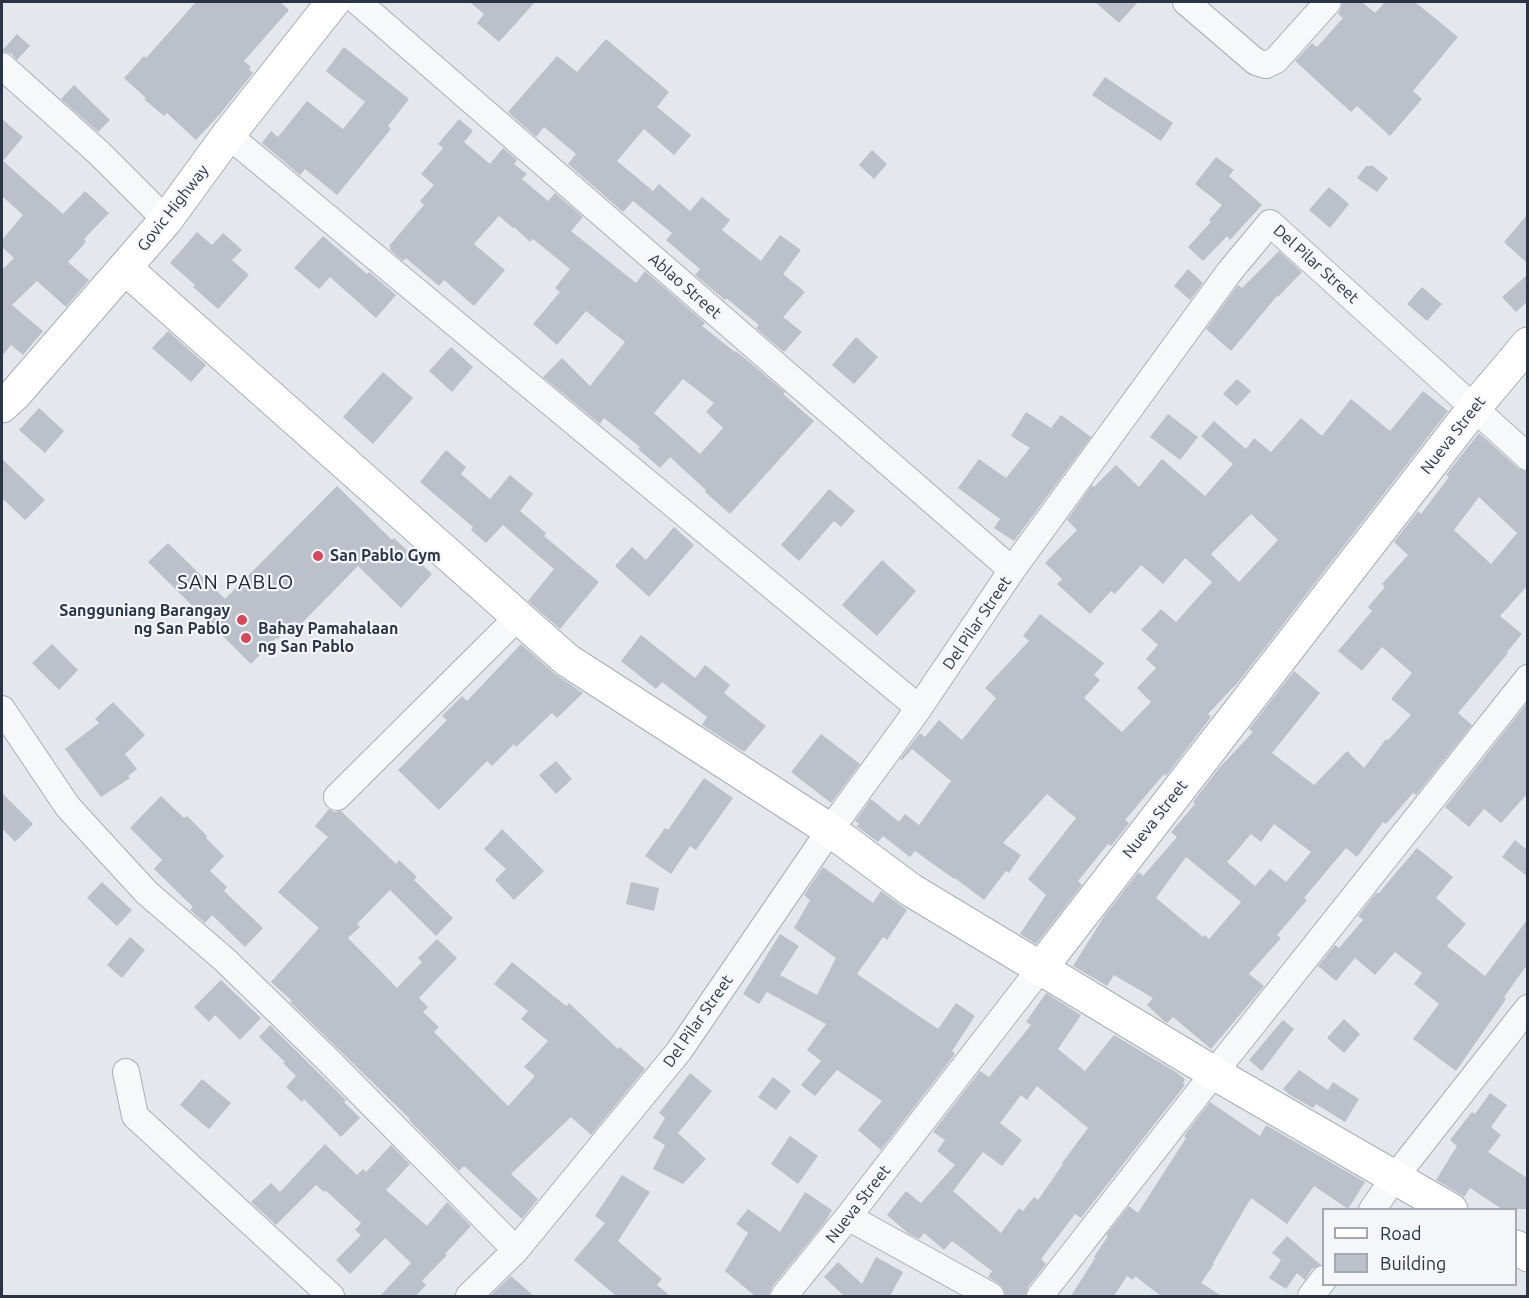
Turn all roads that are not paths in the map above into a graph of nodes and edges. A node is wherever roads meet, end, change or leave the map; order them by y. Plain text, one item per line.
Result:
1 (333, 2) edge
2 (358, 2) edge
3 (1186, 2) edge
4 (1328, 2) edge
5 (2, 66) edge
6 (228, 135) junction
7 (165, 220) junction
8 (125, 268) junction
9 (1527, 344) edge
10 (2, 406) edge
11 (1474, 408) junction
12 (1527, 457) edge
13 (1012, 570) junction
14 (518, 617) junction
15 (1527, 678) edge
16 (919, 708) junction
17 (2, 709) edge
18 (337, 797) dead end
19 (830, 831) junction
20 (1040, 969) junction
21 (1527, 1008) edge
22 (126, 1072) dead end
23 (1214, 1073) junction
24 (1395, 1177) junction
25 (1373, 1208) edge
26 (1449, 1208) edge
27 (848, 1217) junction
28 (516, 1250) junction
29 (1322, 1280) edge
30 (331, 1296) edge
31 (469, 1296) edge
32 (784, 1296) edge
33 (991, 1296) edge
34 (1040, 1296) edge
35 (1311, 1296) edge

1 - 6 main road, Govic Highway
2 - 13 street, Ablao Street
3 - 4 street
5 - 7 street
6 - 7 main road, Govic Highway
6 - 16 street
7 - 8 main road, Govic Highway
8 - 10 main road, Govic Highway
8 - 14 main road
9 - 11 main road, Nueva Street
11 - 12 street, Del Pilar Street
11 - 13 street, Del Pilar Street
11 - 20 main road, Nueva Street
13 - 16 street, Del Pilar Street
14 - 18 street
14 - 19 main road
15 - 23 street
16 - 19 street, Del Pilar Street
17 - 28 street
19 - 20 main road
19 - 28 street, Del Pilar Street
20 - 23 main road
20 - 27 street, Nueva Street
21 - 24 street
22 - 30 street
23 - 24 main road
23 - 34 street
24 - 25 street
24 - 26 main road
27 - 32 street, Nueva Street
27 - 33 street
28 - 31 street, Del Pilar Street
29 - 35 street

